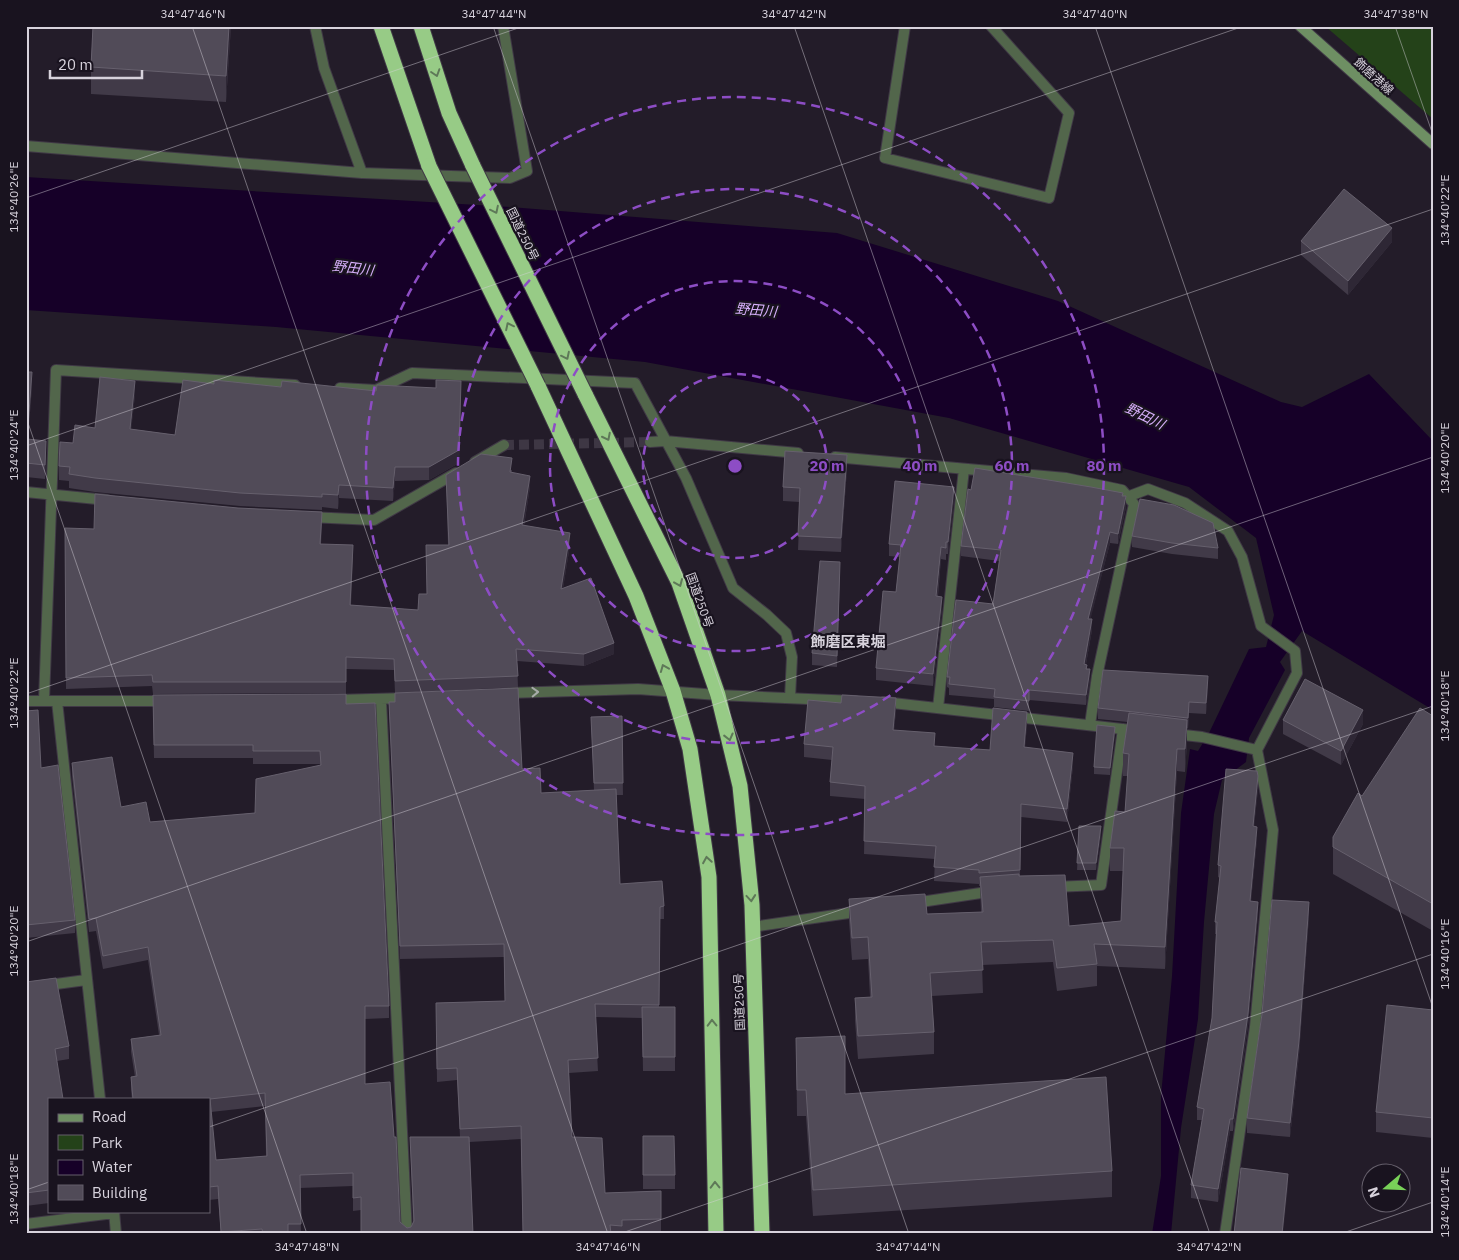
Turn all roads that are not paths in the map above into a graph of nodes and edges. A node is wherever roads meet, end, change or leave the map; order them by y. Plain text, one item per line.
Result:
1 (315, 26) edge
2 (381, 26) edge
3 (421, 26) edge
4 (503, 26) edge
5 (905, 26) edge
6 (991, 26) edge
7 (1300, 26) edge
8 (1433, 144) edge
9 (26, 146) edge
10 (362, 173) junction
11 (308, 386) edge
12 (327, 387) edge
13 (666, 441) junction
14 (650, 442) tunnel mouth
15 (504, 445) tunnel mouth
16 (804, 454) edge
17 (824, 456) edge
18 (964, 469) junction
19 (26, 492) edge
20 (50, 495) junction
21 (1127, 497) junction
22 (120, 502) edge
23 (297, 516) edge
24 (673, 691) junction
25 (494, 694) edge
26 (718, 696) junction
27 (419, 698) edge
28 (790, 698) junction
29 (322, 700) edge
30 (381, 700) junction
31 (26, 701) edge
32 (44, 701) junction
33 (57, 701) junction
34 (175, 701) edge
35 (938, 708) junction
36 (1090, 725) junction
37 (1124, 729) junction
38 (1257, 750) junction
39 (1043, 888) edge
40 (1004, 890) edge
41 (905, 905) edge
42 (876, 909) edge
43 (752, 927) junction
44 (86, 980) junction
45 (26, 988) edge
46 (100, 1098) edge
47 (114, 1212) edge
48 (26, 1224) edge
49 (116, 1234) edge
50 (407, 1234) edge
51 (716, 1234) edge
52 (762, 1234) edge
53 (1225, 1234) edge

1 - 10 street
24 -> 2 highway, bridge
3 -> 26 highway, 国道250号, bridge
4 - 10 street
5 - 6 street
7 - 8 main road, 飾磨港線
9 - 10 street
11 - 20 street
12 - 13 street
13 - 14 street
13 - 16 street
13 - 28 street
15 - 23 street
17 - 18 street
18 - 21 street
18 - 35 street
19 - 20 street
20 - 22 street
20 - 32 street
21 - 36 street
21 - 38 street
25 -> 24 street
24 - 26 street
51 -> 24 highway
26 - 28 street
26 -> 43 highway, 国道250号
27 - 30 street
28 - 35 street
29 - 30 street
30 - 50 street
31 - 32 street
32 - 33 street
33 - 34 street
33 - 44 street
35 - 36 street
36 - 37 street
37 - 38 street
37 - 39 street
38 - 53 street
40 - 41 street
42 - 43 street
43 - 52 highway, 国道250号
44 - 45 street
44 - 46 street
47 - 48 street
47 - 49 street

